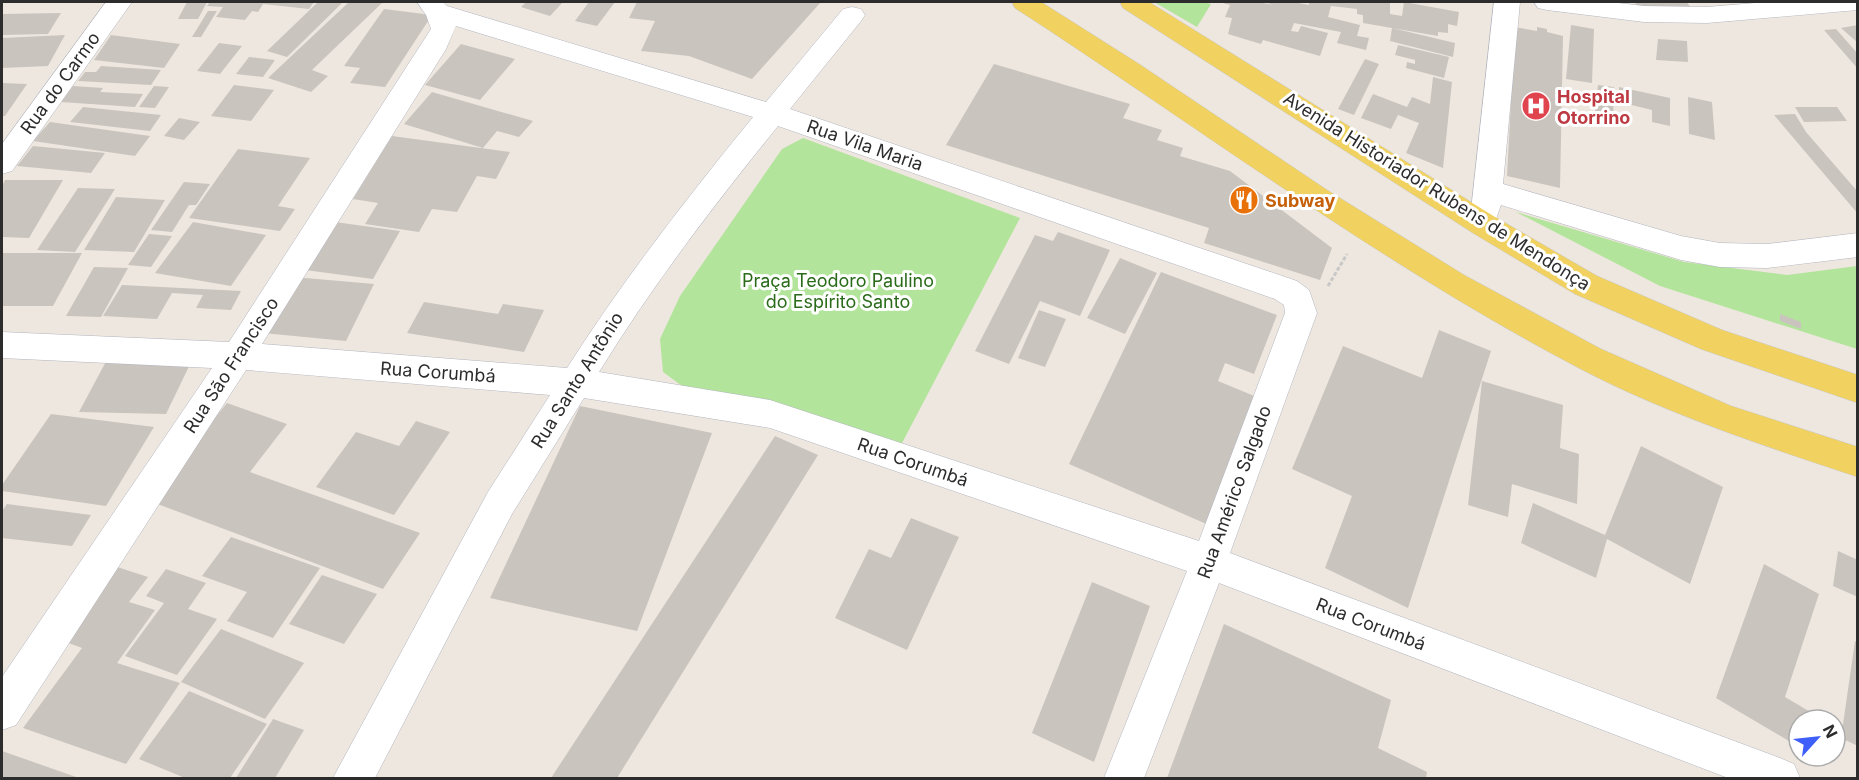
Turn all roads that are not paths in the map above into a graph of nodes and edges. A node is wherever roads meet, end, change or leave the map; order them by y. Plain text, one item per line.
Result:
1 (119, 2) edge
2 (1024, 2) edge
3 (1132, 2) edge
4 (1507, 2) edge
5 (1547, 2) edge
6 (1857, 2) edge
7 (434, 7) edge
8 (852, 15) dead end
9 (771, 113) junction
10 (2, 165) edge
11 (1488, 190) junction
12 (1484, 225) junction
13 (1857, 244) edge
14 (1299, 300) joint
15 (2, 345) edge
16 (238, 356) junction
17 (578, 382) junction
18 (1857, 389) edge
19 (1857, 462) edge
20 (1209, 562) junction
21 (2, 711) edge
22 (353, 778) edge
23 (1124, 778) edge
24 (1780, 778) edge

1 - 10 street, Rua do Carmo
2 - 19 main road
3 - 12 main road, Avenida Historiador Rubens de Mendonça
4 - 11 street
5 - 6 street
7 - 9 street, Rua Vila Maria
7 - 16 street, Rua São Francisco
8 - 9 street, Rua Santo Antônio
9 - 14 street, Rua Vila Maria
9 - 17 street, Rua Santo Antônio
11 - 12 street
11 - 13 street
12 - 18 main road, Avenida Historiador Rubens de Mendonça
14 - 20 street, Rua Américo Salgado
15 - 16 street, Rua Corumbá
16 - 17 street, Rua Corumbá
16 - 21 street, Rua São Francisco
17 - 20 street, Rua Corumbá
17 - 22 street, Rua Santo Antônio
20 - 23 street, Rua Américo Salgado
20 - 24 street, Rua Corumbá

